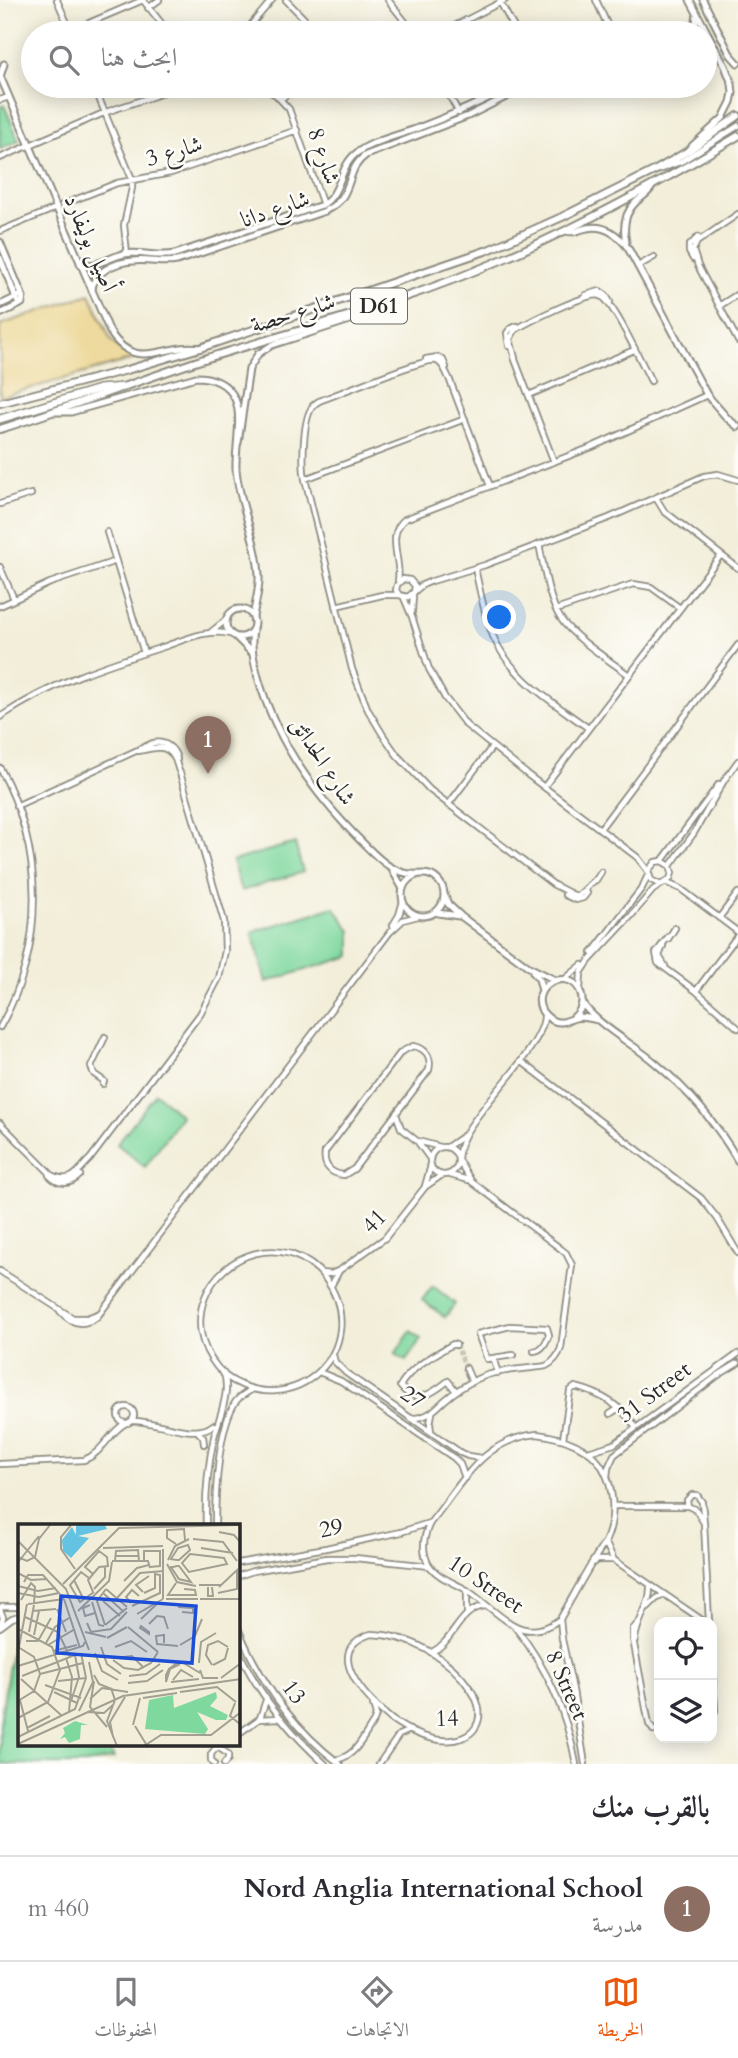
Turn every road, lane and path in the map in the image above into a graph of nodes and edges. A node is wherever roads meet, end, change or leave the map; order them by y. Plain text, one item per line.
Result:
1 (57, 0) edge
2 (143, 0) edge
3 (159, 0) edge
4 (272, 0) edge
5 (286, 0) edge
6 (387, 0) edge
7 (596, 0) edge
8 (685, 0) edge
9 (503, 1) edge
10 (704, 1) edge
11 (692, 3) edge
12 (148, 8) junction
13 (697, 14) junction
14 (66, 21) edge
15 (96, 21) edge
16 (159, 21) edge
17 (254, 21) edge
18 (306, 21) edge
19 (404, 21) edge
20 (464, 21) edge
21 (512, 21) edge
22 (606, 21) edge
23 (696, 21) edge
24 (701, 21) edge
25 (714, 21) edge
26 (717, 28) edge
27 (717, 52) edge
28 (738, 63) edge
29 (4, 64) dead end
30 (0, 76) edge
31 (9, 97) junction
32 (100, 98) edge
33 (148, 98) edge
34 (450, 98) edge
35 (487, 98) edge
36 (504, 98) edge
37 (281, 99) edge
38 (0, 100) edge
39 (106, 111) junction
40 (458, 112) junction
41 (738, 116) edge
42 (462, 119) junction
43 (738, 126) edge
44 (297, 130) junction
45 (738, 136) edge
46 (29, 145) junction
47 (688, 150) junction
48 (0, 158) edge
49 (654, 171) junction
50 (132, 180) junction
51 (652, 187) junction
52 (59, 207) junction
53 (324, 208) junction
54 (738, 214) edge
55 (0, 231) edge
56 (566, 231) junction
57 (0, 242) edge
58 (628, 248) junction
59 (127, 254) junction
60 (654, 257) dead end
61 (0, 258) edge
62 (80, 263) junction
63 (638, 266) junction
64 (92, 291) junction
65 (738, 294) edge
66 (19, 296) junction
67 (0, 305) edge
68 (719, 306) junction
69 (361, 311) junction
70 (0, 314) edge
71 (738, 341) edge
72 (200, 348) junction
73 (634, 349) junction
74 (651, 381) dead end
75 (124, 387) junction
76 (529, 395) junction
77 (708, 395) junction
78 (0, 403) edge
79 (55, 412) junction
80 (0, 419) edge
81 (465, 419) junction
82 (738, 427) edge
83 (0, 429) edge
84 (237, 446) junction
85 (554, 462) junction
86 (305, 480) junction
87 (738, 481) edge
88 (490, 486) junction
89 (31, 494) dead end
90 (656, 498) junction
91 (0, 504) edge
92 (107, 532) dead end
93 (539, 544) junction
94 (721, 555) junction
95 (399, 560) junction
96 (116, 561) junction
97 (0, 567) edge
98 (475, 568) junction
99 (738, 568) edge
100 (410, 580) junction
101 (432, 581) junction
102 (397, 583) junction
103 (258, 591) junction
104 (413, 594) junction
105 (382, 595) junction
106 (401, 597) junction
107 (14, 599) junction
108 (0, 606) edge
109 (336, 606) junction
110 (680, 608) junction
111 (241, 609) junction
112 (556, 611) junction
113 (253, 617) junction
114 (412, 617) junction
115 (226, 619) junction
116 (253, 630) junction
117 (210, 632) junction
118 (233, 636) junction
119 (738, 645) edge
120 (144, 653) junction
121 (253, 655) junction
122 (629, 675) junction
123 (0, 717) edge
124 (588, 728) junction
125 (492, 747) junction
126 (738, 761) edge
127 (0, 768) edge
128 (725, 779) junction
129 (544, 787) junction
130 (448, 805) junction
131 (16, 806) junction
132 (600, 829) junction
133 (637, 857) junction
134 (662, 861) junction
135 (654, 862) junction
136 (670, 866) junction
137 (391, 868) junction
138 (601, 872) dead end
139 (648, 873) junction
140 (418, 874) junction
141 (671, 876) junction
142 (663, 884) junction
143 (402, 889) junction
144 (681, 889) junction
145 (738, 893) edge
146 (444, 894) junction
147 (403, 901) junction
148 (435, 913) junction
149 (418, 916) junction
150 (462, 917) junction
151 (719, 918) junction
152 (675, 928) dead end
153 (390, 932) junction
154 (738, 933) edge
155 (529, 967) junction
156 (564, 979) junction
157 (555, 980) junction
158 (542, 990) junction
159 (580, 991) junction
160 (696, 991) junction
161 (582, 1002) junction
162 (544, 1013) junction
163 (573, 1018) junction
164 (600, 1021) junction
165 (558, 1022) junction
166 (0, 1027) edge
167 (738, 1028) edge
168 (540, 1033) junction
169 (105, 1037) dead end
170 (521, 1061) junction
171 (103, 1084) dead end
172 (396, 1112) junction
173 (0, 1123) edge
174 (385, 1126) junction
175 (401, 1128) junction
176 (464, 1136) junction
177 (417, 1141) junction
178 (443, 1147) junction
179 (458, 1159) junction
180 (738, 1161) edge
181 (430, 1163) junction
182 (445, 1175) junction
183 (472, 1182) junction
184 (425, 1187) junction
185 (738, 1253) edge
186 (340, 1270) junction
187 (321, 1273) junction
188 (2, 1275) edge
189 (331, 1286) junction
190 (456, 1345) dead end
191 (534, 1352) dead end
192 (333, 1354) junction
193 (513, 1354) dead end
194 (738, 1354) edge
195 (494, 1358) junction
196 (738, 1363) edge
197 (466, 1368) tunnel mouth
198 (319, 1372) junction
199 (498, 1373) junction
200 (224, 1375) junction
201 (472, 1382) junction
202 (252, 1390) junction
203 (456, 1391) junction
204 (619, 1408) junction
205 (133, 1412) junction
206 (433, 1413) junction
207 (610, 1414) dead end
208 (118, 1416) junction
209 (413, 1418) junction
210 (147, 1421) junction
211 (128, 1422) junction
212 (213, 1426) dead end
213 (636, 1428) junction
214 (115, 1430) junction
215 (431, 1431) junction
216 (198, 1432) junction
217 (563, 1439) junction
218 (204, 1444) dead end
219 (588, 1452) junction
220 (482, 1458) junction
221 (0, 1464) edge
222 (607, 1478) junction
223 (465, 1479) junction
224 (613, 1506) junction
225 (688, 1506) junction
226 (430, 1523) junction
227 (704, 1523) junction
228 (206, 1524) edge
229 (215, 1524) edge
230 (605, 1542) junction
231 (614, 1560) junction
232 (240, 1563) edge
233 (591, 1564) junction
234 (430, 1566) junction
235 (240, 1575) edge
236 (650, 1585) junction
237 (467, 1590) junction
238 (664, 1595) junction
239 (18, 1606) edge
240 (489, 1606) junction
241 (0, 1609) edge
242 (645, 1610) junction
243 (708, 1610) junction
244 (467, 1613) junction
245 (18, 1616) edge
246 (695, 1616) joint
247 (707, 1617) edge
248 (560, 1619) junction
249 (515, 1626) junction
250 (0, 1627) edge
251 (240, 1632) edge
252 (444, 1644) junction
253 (431, 1652) junction
254 (240, 1654) edge
255 (442, 1660) junction
256 (266, 1699) junction
257 (373, 1704) junction
258 (279, 1718) junction
259 (260, 1719) junction
260 (654, 1728) edge
261 (411, 1730) junction
262 (240, 1733) edge
263 (224, 1746) edge
264 (227, 1746) edge
265 (219, 1748) junction
266 (228, 1754) junction
267 (335, 1760) junction
268 (214, 1764) edge
269 (224, 1764) edge
270 (325, 1764) edge
271 (340, 1764) edge
272 (379, 1764) edge
273 (576, 1764) edge
274 (585, 1764) edge

1 - 14 street
2 - 12 street
2 - 15 street
3 - 12 street
4 - 17 street
5 - 18 street
6 - 19 street
7 - 22 street
8 - 11 street
9 - 20 street
9 - 21 street
10 - 25 street
11 - 13 street
12 - 16 street
13 - 23 street
13 - 24 street
26 - 28 street
27 - 47 street
29 - 30 street
30 - 31 street, أصيل بوليفارد
31 - 38 street
31 - 46 street, أصيل بوليفارد
32 - 39 street
33 - 39 street
34 - 40 street
35 - 40 street, شارع دانا
36 - 42 street, شارع دانا
37 - 44 street, شارع 8
39 - 46 street
39 - 50 street
40 - 42 street
40 - 53 street, شارع دانا
41 - 47 main road, شارع حصة / D61
42 - 53 street, شارع دانا
43 - 49 street
44 - 50 street, شارع 3
44 - 53 street, شارع 8
45 - 51 main road, شارع حصة / D61
46 - 48 street
46 - 52 street, أصيل بوليفارد
47 - 49 main road, شارع حصة / D61
49 - 72 main road, شارع حصة / D61
50 - 52 street, شارع 3
50 - 59 street
51 - 56 main road, شارع حصة / D61
51 - 58 street
52 - 55 street, شارع 3
52 - 62 street, أصيل بوليفارد
53 - 59 street, شارع دانا
53 - 64 street, شارع دانا
54 - 68 street
56 - 58 street
56 - 69 main road, شارع حصة / D61
57 - 66 street
58 - 63 street
59 - 62 street, شارع دانا
60 - 63 street
61 - 66 street
62 - 64 street, أصيل بوليفارد
63 - 77 street
64 - 72 street, أصيل بوليفارد
65 - 68 street
66 - 67 street
66 - 70 street
68 - 71 street
69 - 75 main road, شارع حصة / D61
69 - 84 street
72 - 78 main road, شارع حصة / D61
73 - 74 street
73 - 76 street
73 - 76 street
75 - 79 main road, شارع حصة / D61
75 - 80 highway
76 - 85 street
77 - 82 street
77 - 85 street
79 - 83 main road, شارع حصة / D61
79 - 84 street
81 - 86 street
81 - 86 street
81 - 88 street
84 - 103 street
85 - 88 street
86 - 109 street
87 - 90 street
88 - 95 street
89 - 91 street
90 - 93 street
90 - 94 street
92 - 96 street
93 - 98 street
93 - 112 street
94 - 99 street
94 - 110 street
95 - 100 street
95 - 102 street
96 - 107 street
96 - 120 street
97 - 107 street
98 - 101 street
98 - 124 street
100 - 101 street
100 - 102 street
100 - 104 street
101 - 104 street
102 - 105 street
102 - 106 street
103 - 111 street
103 - 113 street
104 - 106 street
104 - 114 street
105 - 106 street
105 - 109 street
106 - 114 street
107 - 108 street
109 - 130 street
110 - 112 street
110 - 122 street
111 - 113 street
111 - 115 street
112 - 122 street
113 - 116 street
114 - 125 street
115 - 117 street
115 - 118 street
116 - 118 street
116 - 121 street
117 - 118 street
117 - 120 street
118 - 121 street
119 - 132 street
120 - 123 street
121 - 137 street, شارع الحدائق
122 - 124 street
124 - 129 street
125 - 129 street
125 - 130 street
126 - 128 street
127 - 131 street
128 - 134 street
128 - 136 street
129 - 132 street
130 - 138 street
131 - 166 street
131 - 173 street
132 - 133 street
133 - 135 street
133 - 139 street
134 - 135 street
134 - 136 street
135 - 139 street
136 - 141 street
137 - 140 street
137 - 143 street
139 - 142 street
139 - 156 street
140 - 143 street
140 - 146 street
141 - 142 street
141 - 144 street
142 - 144 street
142 - 159 street
143 - 147 street
144 - 151 street
145 - 151 street
146 - 148 street
146 - 150 street
147 - 149 street
147 - 153 street
148 - 149 street
148 - 150 street
149 - 153 street
150 - 155 street
151 - 154 street
152 - 160 street
153 - 188 street
154 - 160 street
155 - 157 street
155 - 158 street
156 - 157 street
156 - 159 street
157 - 158 street
158 - 162 street
159 - 161 street
160 - 167 street
161 - 163 street
161 - 164 street
162 - 165 street
162 - 168 street
163 - 164 street
163 - 165 street
164 - 180 street
165 - 168 street
168 - 170 street
169 - 171 street
170 - 176 street
170 - 185 street
172 - 174 street
172 - 174 street
172 - 175 street
174 - 175 street
175 - 177 street
176 - 178 street
176 - 179 street
177 - 178 street
177 - 181 street
178 - 179 street
178 - 181 street
179 - 182 street
179 - 183 street
181 - 182 street
181 - 184 street
182 - 183 street
182 - 184 street
183 - 199 street
184 - 186 street, 41
186 - 187 street, 41
186 - 189 street, 41
187 - 189 street
187 - 200 street
189 - 192 street
190 - 203 street
191 - 195 street
192 - 198 street
192 - 209 street, 27
193 - 195 street
194 - 213 street, 31 Street
195 - 199 street
196 - 222 street, 31 Street
197 - 201 street
198 - 202 street
198 - 223 street, 27
199 - 201 street
200 - 202 street
200 - 228 street
201 - 203 street
202 - 229 street
203 - 206 street
204 - 207 street
204 - 213 street
204 - 217 street
205 - 208 street
205 - 210 street
205 - 211 street
206 - 209 street
206 - 215 street
208 - 211 street
208 - 214 street
209 - 215 street, 27
210 - 211 street
210 - 216 street
211 - 214 street
212 - 216 street
213 - 219 street, 31 Street
214 - 221 street
215 - 220 street, 27
216 - 218 street
217 - 219 street
217 - 220 street
219 - 222 street
220 - 223 street
222 - 224 street
223 - 226 street
224 - 225 street
224 - 230 street
225 - 227 street
225 - 227 street
226 - 232 street, 29
226 - 234 street, 10 Street
227 - 243 street
230 - 231 street
230 - 233 street
231 - 233 street
231 - 236 street
233 - 248 street
234 - 235 street, 29
234 - 237 street, 10 Street
236 - 238 street
236 - 242 street
237 - 240 street, 10 Street
237 - 244 street
238 - 242 street
238 - 246 street
239 - 241 street
240 - 244 street
240 - 249 street, 10 Street
241 - 250 street
242 - 260 street
243 - 246 street
243 - 247 street
244 - 252 street
245 - 250 street
248 - 249 street, 10 Street
248 - 274 street, 8 Street
249 - 273 street, 8 Street
251 - 267 street, 13
252 - 253 street
252 - 255 street
253 - 255 street, 14
253 - 257 street, 14
254 - 256 street, 13
255 - 261 street, 14
256 - 258 street, 13
256 - 259 street
257 - 261 street, 14
257 - 267 street
258 - 259 street
258 - 270 street, 13
259 - 262 street
261 - 272 street
263 - 265 street
264 - 266 street
265 - 266 street
265 - 268 street
266 - 269 street
267 - 271 street, 13

